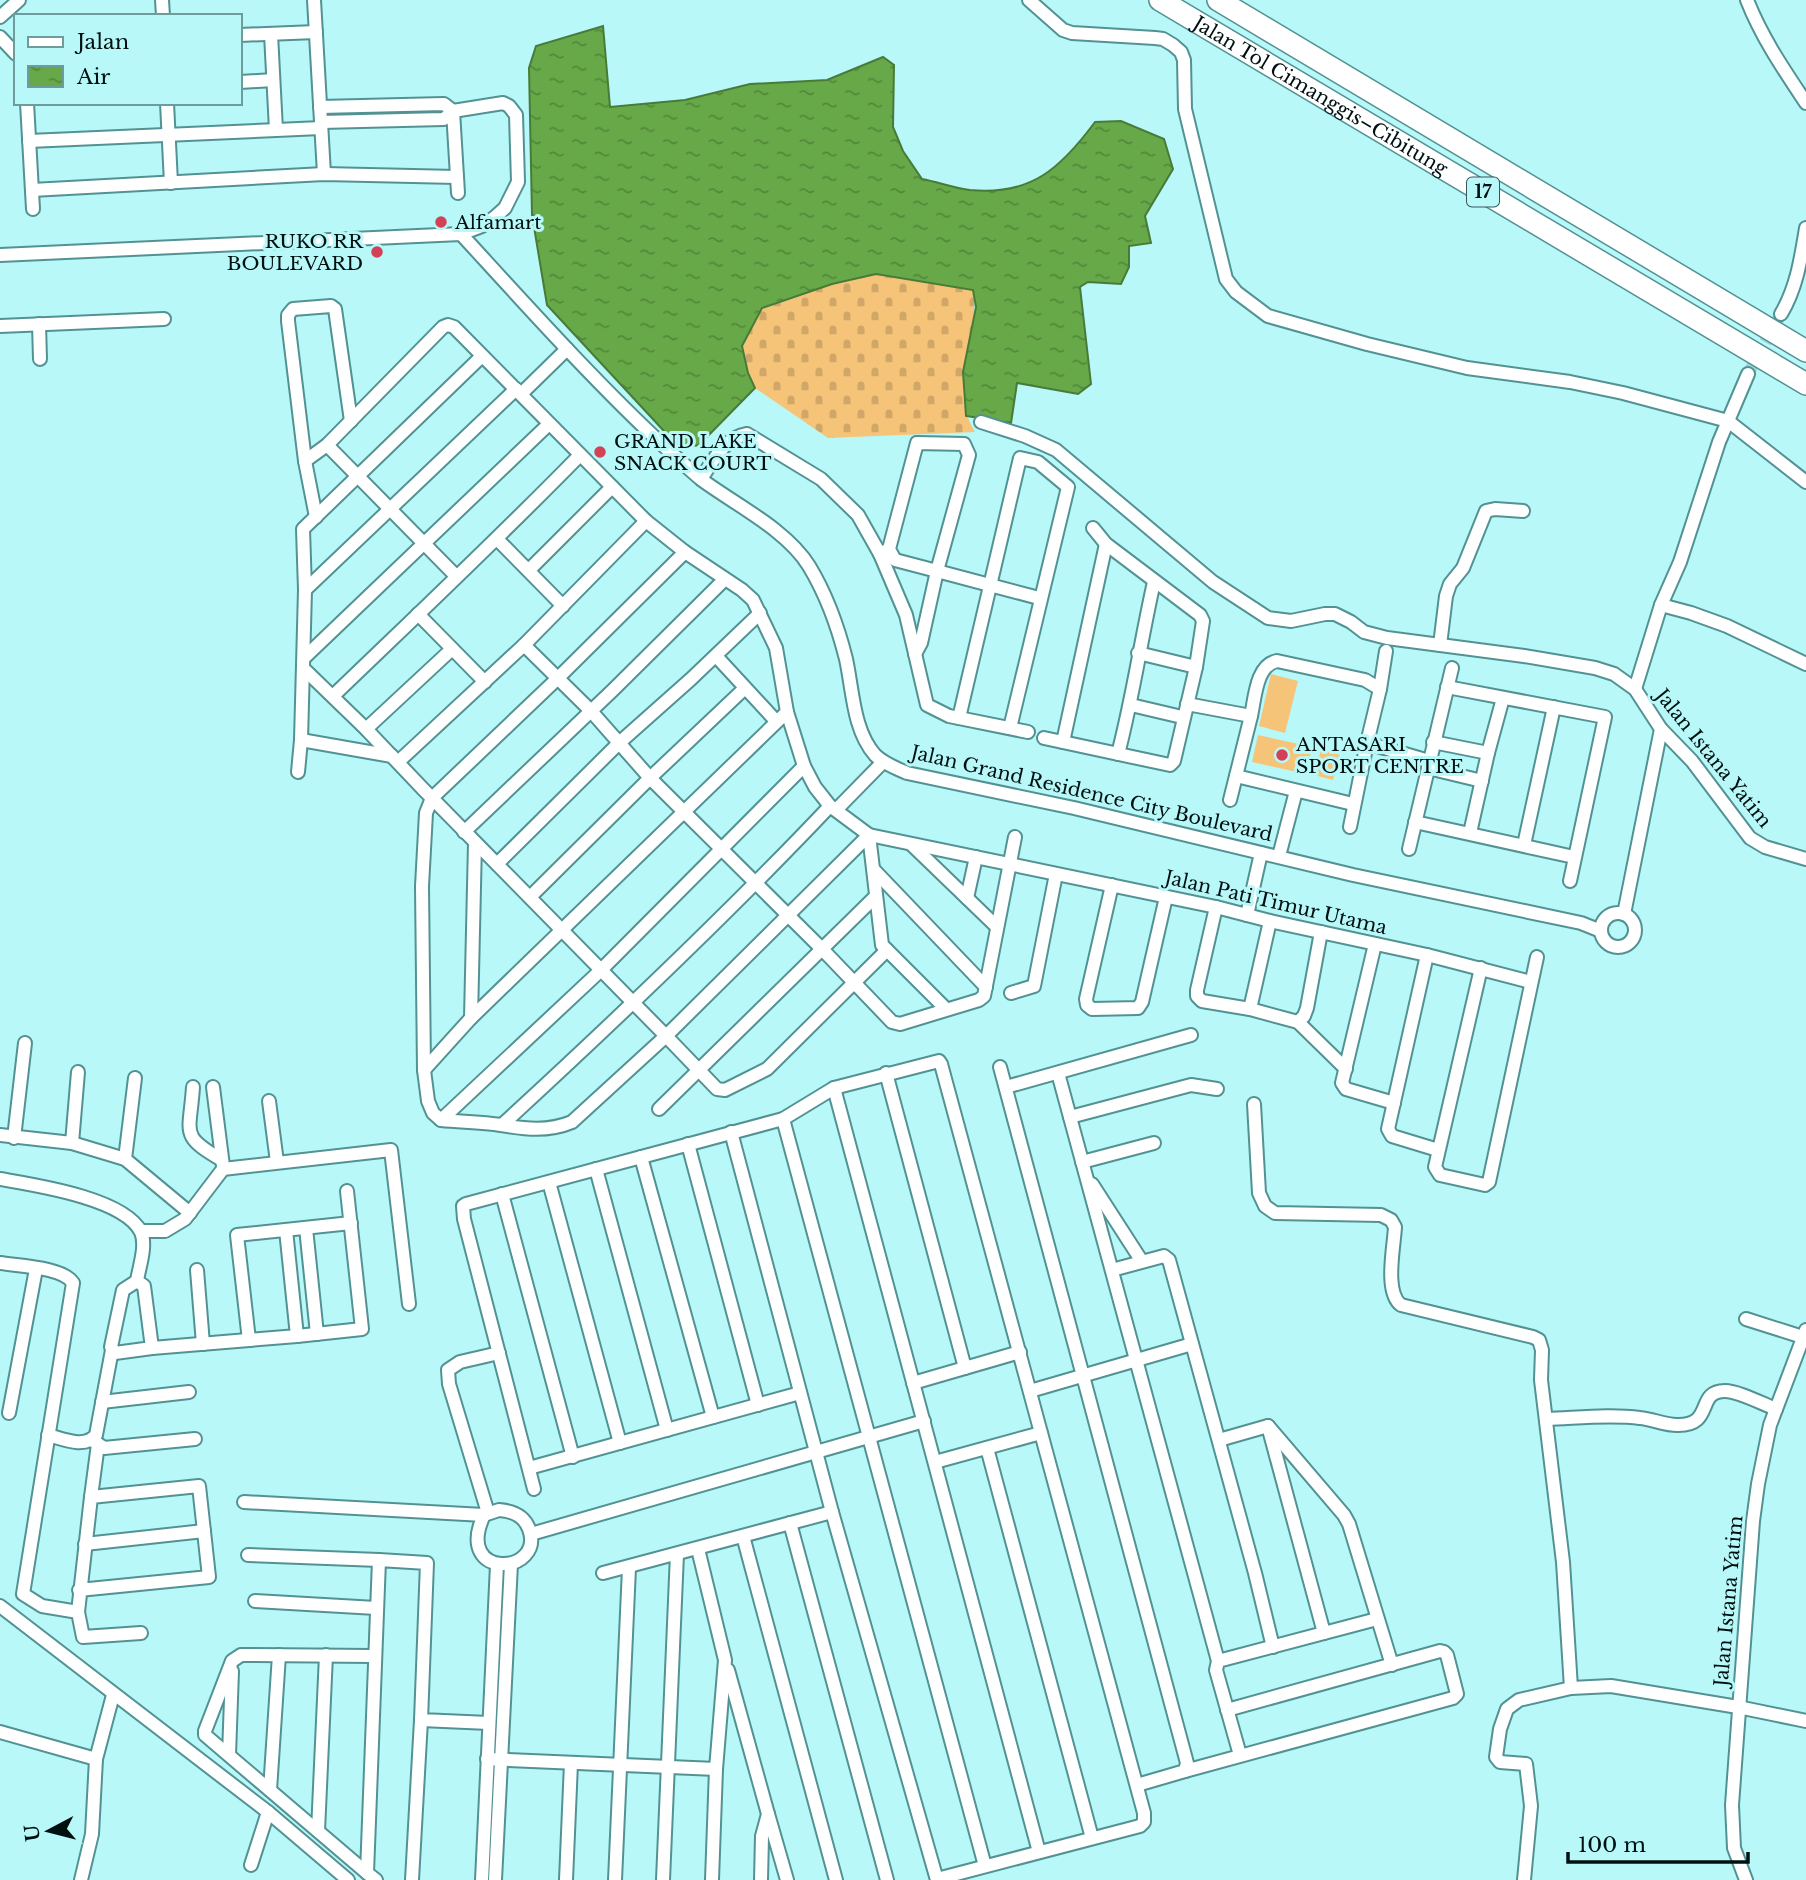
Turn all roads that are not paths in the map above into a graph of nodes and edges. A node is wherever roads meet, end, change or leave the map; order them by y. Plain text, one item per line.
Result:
1 (19, 0) edge
2 (314, 0) edge
3 (1029, 0) edge
4 (1160, 0) edge
5 (1218, 0) edge
6 (1747, 0) edge
7 (0, 17) edge
8 (316, 32) junction
9 (271, 34) junction
10 (242, 36) edge
11 (0, 37) edge
12 (14, 52) edge
13 (273, 80) junction
14 (242, 82) edge
15 (1806, 103) edge
16 (27, 105) edge
17 (167, 105) edge
18 (320, 107) junction
19 (453, 111) junction
20 (321, 125) junction
21 (276, 130) junction
22 (168, 134) junction
23 (29, 141) junction
24 (324, 174) junction
25 (457, 177) junction
26 (171, 183) junction
27 (32, 190) junction
28 (458, 193) dead end
29 (33, 209) dead end
30 (1806, 228) edge
31 (461, 234) junction
32 (0, 255) edge
33 (1782, 314) tunnel mouth
34 (164, 319) dead end
35 (39, 324) junction
36 (0, 326) edge
37 (567, 349) junction
38 (1806, 351) edge
39 (482, 356) junction
40 (40, 359) dead end
41 (1748, 374) tunnel mouth
42 (1806, 384) edge
43 (518, 392) junction
44 (351, 421) junction
45 (1728, 421) junction
46 (981, 422) dead end
47 (549, 424) junction
48 (327, 445) junction
49 (580, 455) junction
50 (306, 461) junction
51 (359, 477) junction
52 (701, 479) junction
53 (1806, 482) edge
54 (612, 487) junction
55 (392, 510) junction
56 (1523, 511) dead end
57 (316, 517) junction
58 (646, 521) junction
59 (1093, 528) dead end
60 (498, 540) junction
61 (425, 542) junction
62 (1107, 544) junction
63 (884, 551) junction
64 (685, 552) junction
65 (529, 570) junction
66 (937, 571) junction
67 (456, 576) junction
68 (725, 579) junction
69 (1154, 582) junction
70 (989, 585) junction
71 (306, 590) junction
72 (1039, 598) junction
73 (1661, 605) junction
74 (563, 606) junction
75 (760, 613) junction
76 (418, 614) junction
77 (524, 645) junction
78 (1440, 645) junction
79 (452, 649) junction
80 (1386, 651) dead end
81 (1138, 653) junction
82 (914, 654) junction
83 (716, 656) junction
84 (303, 663) junction
85 (1806, 664) edge
86 (1196, 667) junction
87 (1452, 668) dead end
88 (558, 678) junction
89 (485, 682) junction
90 (1447, 687) junction
91 (746, 688) junction
92 (1380, 689) junction
93 (1635, 689) junction
94 (333, 695) junction
95 (1503, 698) junction
96 (1130, 705) junction
97 (1554, 707) junction
98 (1185, 711) junction
99 (591, 712) junction
100 (787, 712) junction
101 (1251, 716) junction
102 (959, 718) junction
103 (776, 720) junction
104 (1010, 728) junction
105 (366, 729) junction
106 (1661, 729) junction
107 (1028, 732) dead end
108 (1044, 738) dead end
109 (302, 740) junction
110 (1063, 742) junction
111 (1433, 742) junction
112 (619, 743) junction
113 (1367, 743) junction
114 (1488, 753) junction
115 (1118, 754) junction
116 (395, 759) junction
117 (884, 762) junction
118 (1429, 765) junction
119 (804, 766) junction
120 (298, 772) dead end
121 (1236, 776) junction
122 (650, 778) junction
123 (1482, 781) junction
124 (1296, 791) junction
125 (432, 798) junction
126 (1230, 800) dead end
127 (1353, 804) junction
128 (833, 808) junction
129 (685, 811) junction
130 (1415, 822) junction
131 (1350, 827) dead end
132 (464, 832) junction
133 (1470, 833) junction
134 (869, 835) junction
135 (1015, 837) dead end
136 (475, 843) junction
137 (912, 844) junction
138 (1524, 845) junction
139 (723, 849) junction
140 (1409, 849) dead end
141 (1261, 853) junction
142 (1279, 856) junction
143 (976, 857) junction
144 (1574, 857) junction
145 (1806, 859) edge
146 (498, 864) junction
147 (1010, 864) junction
148 (873, 870) junction
149 (1056, 874) junction
150 (1570, 881) dead end
151 (757, 884) junction
152 (1112, 885) junction
153 (877, 895) junction
154 (530, 897) junction
155 (1166, 897) junction
156 (967, 898) junction
157 (1216, 907) junction
158 (1624, 914) junction
159 (788, 915) junction
160 (1247, 915) junction
161 (1270, 921) junction
162 (997, 928) junction
163 (561, 931) junction
164 (1601, 931) junction
165 (1321, 932) junction
166 (1375, 944) junction
167 (822, 948) junction
168 (887, 950) junction
169 (1427, 955) junction
170 (1537, 957) dead end
171 (1481, 968) junction
172 (600, 971) junction
173 (854, 982) junction
174 (1531, 982) junction
175 (986, 987) junction
176 (1011, 993) dead end
177 (633, 1004) junction
178 (946, 1009) junction
179 (1250, 1009) junction
180 (471, 1018) junction
181 (1298, 1022) junction
182 (1191, 1035) dead end
183 (666, 1036) junction
184 (25, 1043) dead end
185 (1000, 1067) dead end
186 (1346, 1069) junction
187 (424, 1070) junction
188 (698, 1070) junction
189 (78, 1072) dead end
190 (886, 1073) junction
191 (1058, 1073) junction
192 (135, 1078) dead end
193 (193, 1087) dead end
194 (213, 1087) dead end
195 (834, 1087) junction
196 (1006, 1087) junction
197 (1217, 1089) dead end
198 (269, 1101) dead end
199 (1394, 1102) junction
200 (1254, 1104) dead end
201 (659, 1109) dead end
202 (1070, 1117) junction
203 (783, 1119) junction
204 (441, 1120) junction
205 (502, 1125) junction
206 (731, 1132) junction
207 (0, 1135) edge
208 (15, 1138) junction
209 (72, 1143) junction
210 (1154, 1143) dead end
211 (688, 1144) junction
212 (1438, 1150) junction
213 (641, 1157) junction
214 (125, 1158) junction
215 (277, 1162) junction
216 (223, 1165) junction
217 (1084, 1168) junction
218 (596, 1169) junction
219 (0, 1179) edge
220 (549, 1182) junction
221 (347, 1191) dead end
222 (502, 1194) junction
223 (190, 1213) junction
224 (352, 1223) junction
225 (306, 1228) junction
226 (286, 1230) junction
227 (141, 1231) junction
228 (1141, 1260) junction
229 (0, 1264) edge
230 (36, 1269) junction
231 (197, 1270) dead end
232 (1112, 1270) junction
233 (136, 1281) junction
234 (409, 1304) dead end
235 (1746, 1319) dead end
236 (317, 1334) junction
237 (1805, 1335) edge
238 (297, 1336) junction
239 (248, 1340) junction
240 (203, 1344) junction
241 (1192, 1345) junction
242 (152, 1348) junction
243 (112, 1350) junction
244 (499, 1353) junction
245 (1020, 1353) junction
246 (1137, 1361) junction
247 (965, 1368) junction
248 (1083, 1376) junction
249 (913, 1383) junction
250 (1030, 1391) junction
251 (189, 1392) dead end
252 (800, 1393) junction
253 (102, 1402) junction
254 (758, 1405) junction
255 (1776, 1409) junction
256 (9, 1413) dead end
257 (713, 1417) junction
258 (1547, 1419) junction
259 (924, 1421) junction
260 (1268, 1426) junction
261 (667, 1430) junction
262 (1041, 1433) junction
263 (48, 1435) junction
264 (869, 1437) junction
265 (195, 1439) dead end
266 (1219, 1440) junction
267 (95, 1442) junction
268 (620, 1443) junction
269 (987, 1448) junction
270 (816, 1452) junction
271 (573, 1457) junction
272 (935, 1462) junction
273 (529, 1468) junction
274 (534, 1489) dead end
275 (91, 1497) junction
276 (244, 1502) dead end
277 (832, 1512) junction
278 (486, 1514) junction
279 (790, 1523) junction
280 (204, 1531) junction
281 (531, 1534) junction
282 (743, 1536) junction
283 (85, 1544) junction
284 (698, 1549) junction
285 (248, 1555) dead end
286 (677, 1555) junction
287 (379, 1560) junction
288 (511, 1564) junction
289 (497, 1565) junction
290 (629, 1568) junction
291 (603, 1573) dead end
292 (79, 1590) junction
293 (255, 1601) dead end
294 (0, 1606) edge
295 (376, 1608) junction
296 (78, 1612) junction
297 (1377, 1619) junction
298 (141, 1633) dead end
299 (1324, 1633) junction
300 (1273, 1647) junction
301 (279, 1655) junction
302 (326, 1656) junction
303 (374, 1656) junction
304 (725, 1660) junction
305 (232, 1661) junction
306 (1219, 1661) junction
307 (1392, 1664) junction
308 (1571, 1688) junction
309 (113, 1695) junction
310 (1738, 1707) junction
311 (1227, 1710) junction
312 (421, 1720) junction
313 (1806, 1721) edge
314 (489, 1723) junction
315 (0, 1732) edge
316 (229, 1755) junction
317 (1240, 1755) junction
318 (96, 1759) junction
319 (494, 1760) junction
320 (571, 1763) junction
321 (621, 1765) junction
322 (669, 1767) junction
323 (716, 1769) junction
324 (1185, 1771) junction
325 (1137, 1785) junction
326 (271, 1790) junction
327 (268, 1812) junction
328 (768, 1814) junction
329 (318, 1831) junction
330 (1092, 1838) junction
331 (1040, 1852) junction
332 (251, 1865) dead end
333 (985, 1866) junction
334 (371, 1877) edge
335 (82, 1880) edge
336 (348, 1880) edge
337 (412, 1880) edge
338 (482, 1880) edge
339 (495, 1880) edge
340 (566, 1880) edge
341 (615, 1880) edge
342 (663, 1880) edge
343 (712, 1880) edge
344 (761, 1880) edge
345 (787, 1880) edge
346 (836, 1880) edge
347 (887, 1880) edge
348 (937, 1880) edge
349 (1524, 1880) edge
350 (1746, 1880) edge

1 - 7 street
2 - 8 street
3 - 45 street
4 - 42 highway, Jalan Tol Cimanggis–Cibitung / 17
5 - 38 highway, Jalan Tol Cimanggis–Cibitung / 17
6 - 15 street
8 - 9 street
8 - 18 street
9 - 10 street
9 - 13 street
11 - 12 street
13 - 14 street
13 - 21 street
16 - 23 street
17 - 22 street
18 - 19 street
18 - 20 street
19 - 20 street
19 - 25 street
19 - 31 street
20 - 21 street
20 - 24 street
21 - 22 street
22 - 23 street
22 - 26 street
23 - 27 street
24 - 25 street
24 - 26 street
25 - 28 street
26 - 27 street
27 - 29 street
30 - 33 street
31 - 32 street
31 - 37 street, Jalan Grand Residence City Boulevard
34 - 35 street
35 - 36 street
35 - 40 street
37 - 43 street
37 - 52 street, Jalan Grand Residence City Boulevard
39 - 43 street
39 - 44 street
39 - 51 street
41 - 45 street
43 - 47 street
43 - 55 street
44 - 48 street
44 - 50 street
45 - 53 street
45 - 73 street
46 - 78 street
47 - 49 street
47 - 61 street
48 - 50 street
48 - 51 street
49 - 54 street
49 - 60 street
50 - 57 street
51 - 55 street
51 - 57 street
52 - 63 street
52 - 117 street, Jalan Grand Residence City Boulevard
54 - 58 street
54 - 65 street
55 - 61 street
55 - 71 street
56 - 78 street
57 - 71 street
58 - 64 street
58 - 74 street
59 - 62 street
60 - 65 street
60 - 67 street
61 - 67 street
61 - 84 street
62 - 69 street
62 - 110 street
63 - 66 street
63 - 66 street
63 - 82 street
64 - 68 street
64 - 88 street
65 - 74 street
66 - 70 street
66 - 82 street
67 - 76 street
68 - 75 street
68 - 99 street
69 - 81 street
69 - 86 street
70 - 72 street
70 - 72 street
70 - 102 street
71 - 84 street
72 - 104 street
73 - 85 street
73 - 93 street
74 - 77 street
75 - 83 street
75 - 100 street
76 - 79 street
76 - 94 street
77 - 88 street
77 - 89 street
78 - 93 street
79 - 89 street
79 - 105 street
80 - 92 street
81 - 86 street
81 - 96 street
82 - 102 street
83 - 91 street
83 - 112 street
84 - 94 street
84 - 109 street
86 - 98 street
87 - 90 street
88 - 99 street
88 - 125 street
89 - 116 street
90 - 95 street
90 - 111 street
91 - 103 street
91 - 122 street
92 - 101 street
92 - 113 street
93 - 106 street, Jalan Istana Yatim
94 - 105 street
95 - 97 street
95 - 114 street
96 - 98 street
96 - 115 street
97 - 138 street
97 - 144 street
98 - 101 street
98 - 115 street
99 - 112 street
99 - 132 street
100 - 103 street
100 - 119 street
101 - 121 street
102 - 104 street
103 - 129 street
104 - 107 street
105 - 116 street
106 - 145 street, Jalan Istana Yatim
106 - 158 street, Jalan Grand Residence City Boulevard
108 - 110 street
109 - 116 street
109 - 120 street
110 - 115 street
111 - 114 street
111 - 118 street
112 - 122 street
112 - 146 street
113 - 118 street
113 - 127 street
114 - 123 street
116 - 125 street
117 - 128 street
117 - 141 street, Jalan Grand Residence City Boulevard
118 - 123 street
118 - 130 street
119 - 128 street
119 - 139 street
121 - 124 street
121 - 126 street
122 - 129 street
122 - 154 street
123 - 133 street
124 - 127 street
124 - 142 street
125 - 132 street
125 - 187 street
127 - 131 street
128 - 134 street
128 - 151 street
129 - 139 street
129 - 163 street
130 - 133 street
130 - 140 street
132 - 136 street
133 - 138 street
134 - 137 street, Jalan Pati Timur Utama
134 - 148 street
134 - 159 street
135 - 147 street
136 - 146 street
136 - 180 street
137 - 143 street, Jalan Pati Timur Utama
137 - 156 street
138 - 144 street
139 - 151 street
139 - 172 street
141 - 142 street, Jalan Grand Residence City Boulevard
141 - 160 street
142 - 164 street, Jalan Grand Residence City Boulevard
143 - 147 street, Jalan Pati Timur Utama
143 - 156 street
144 - 150 street
146 - 154 street
147 - 149 street, Jalan Pati Timur Utama
147 - 162 street
148 - 153 street
148 - 175 street
149 - 152 street, Jalan Pati Timur Utama
149 - 176 street
151 - 159 street
151 - 177 street
152 - 155 street, Jalan Pati Timur Utama
152 - 155 street
153 - 167 street
153 - 168 street
154 - 163 street
155 - 157 street, Jalan Pati Timur Utama
156 - 162 street
157 - 160 street, Jalan Pati Timur Utama
157 - 179 street
158 - 164 street
158 - 164 street, Jalan Grand Residence City Boulevard
159 - 167 street
159 - 183 street
160 - 161 street, Jalan Pati Timur Utama
161 - 165 street, Jalan Pati Timur Utama
161 - 179 street
162 - 175 street
163 - 172 street
163 - 180 street
165 - 166 street, Jalan Pati Timur Utama
165 - 181 street
166 - 169 street, Jalan Pati Timur Utama
166 - 186 street
167 - 173 street
167 - 188 street
168 - 173 street
168 - 178 street
169 - 171 street, Jalan Pati Timur Utama
169 - 199 street
170 - 174 street
171 - 174 street, Jalan Pati Timur Utama
171 - 212 street
172 - 177 street
172 - 204 street
173 - 178 street
173 - 188 street
174 - 212 street
175 - 178 street
177 - 183 street
177 - 205 street
179 - 181 street
180 - 187 street
181 - 186 street
182 - 191 street
183 - 188 street
183 - 205 street
184 - 208 street
185 - 196 street
186 - 199 street
187 - 204 street
188 - 201 street
189 - 209 street
190 - 195 street
190 - 245 street
190 - 247 street
191 - 196 street
191 - 202 street
192 - 214 street
193 - 216 street
194 - 216 street
195 - 203 street
195 - 249 street
196 - 248 street
197 - 202 street
198 - 215 street
199 - 212 street
200 - 258 street
202 - 217 street
203 - 206 street
203 - 264 street
204 - 205 street
206 - 211 street
206 - 252 street
207 - 208 street
208 - 209 street
209 - 214 street
210 - 217 street
211 - 213 street
211 - 254 street
213 - 218 street
213 - 257 street
214 - 223 street
215 - 216 street
215 - 234 street
216 - 223 street
217 - 228 street
217 - 232 street
218 - 220 street
218 - 261 street
219 - 227 street
220 - 222 street
220 - 268 street
221 - 224 street
222 - 244 street
222 - 271 street
223 - 227 street
224 - 225 street
224 - 236 street
225 - 226 street
225 - 236 street
226 - 238 street
226 - 239 street
227 - 233 street
228 - 232 street
228 - 241 street
229 - 230 street
230 - 256 street
230 - 263 street
231 - 240 street
232 - 246 street
233 - 242 street
233 - 243 street
235 - 237 street
236 - 238 street
237 - 255 street, Jalan Istana Yatim
238 - 239 street
239 - 240 street
240 - 242 street
241 - 246 street
241 - 266 street
242 - 243 street
243 - 253 street
244 - 273 street
244 - 278 street
245 - 247 street
245 - 250 street
246 - 248 street
246 - 306 street
247 - 249 street
248 - 250 street
248 - 324 street
249 - 259 street
250 - 262 street
251 - 253 street
252 - 254 street
252 - 270 street
253 - 267 street
254 - 257 street
255 - 258 street
255 - 310 street, Jalan Istana Yatim
257 - 261 street
258 - 308 street
259 - 264 street
259 - 272 street
260 - 266 street
260 - 297 street
260 - 299 street
261 - 268 street
262 - 269 street
262 - 325 street
263 - 267 street
263 - 296 street
264 - 270 street
264 - 333 street
265 - 267 street
266 - 300 street
267 - 275 street
268 - 271 street
269 - 272 street
269 - 330 street
270 - 277 street
270 - 281 street
271 - 273 street
272 - 331 street
273 - 274 street
275 - 280 street
275 - 283 street
276 - 278 street
277 - 279 street
277 - 348 street
278 - 281 street
278 - 289 street
279 - 282 street
279 - 347 street
280 - 283 street
280 - 292 street
281 - 288 street
282 - 284 street
282 - 346 street
283 - 292 street
284 - 286 street
284 - 304 street
285 - 287 street
286 - 290 street
286 - 322 street
287 - 295 street
287 - 312 street
288 - 289 street
288 - 319 street
289 - 314 street
290 - 291 street
290 - 321 street
292 - 296 street
293 - 295 street
294 - 309 street
295 - 303 street
296 - 298 street
297 - 299 street
297 - 307 street
299 - 300 street
300 - 306 street
301 - 302 street
301 - 305 street
301 - 326 street
302 - 303 street
302 - 329 street
303 - 334 street
304 - 323 street
304 - 328 street
305 - 316 street
305 - 316 street
306 - 311 street
307 - 311 street
307 - 317 street
308 - 310 street
308 - 349 street
309 - 318 street
309 - 327 street
310 - 313 street
310 - 350 street, Jalan Istana Yatim
311 - 317 street
312 - 314 street
312 - 337 street
314 - 319 street
315 - 318 street
316 - 326 street
317 - 324 street
318 - 335 street
319 - 320 street
319 - 338 street
319 - 339 street
320 - 321 street
320 - 340 street
321 - 322 street
321 - 341 street
322 - 323 street
322 - 342 street
323 - 343 street
324 - 325 street
325 - 330 street
326 - 329 street
327 - 332 street
327 - 336 street
328 - 344 street
328 - 345 street
329 - 334 street
330 - 331 street
331 - 333 street
333 - 348 street

